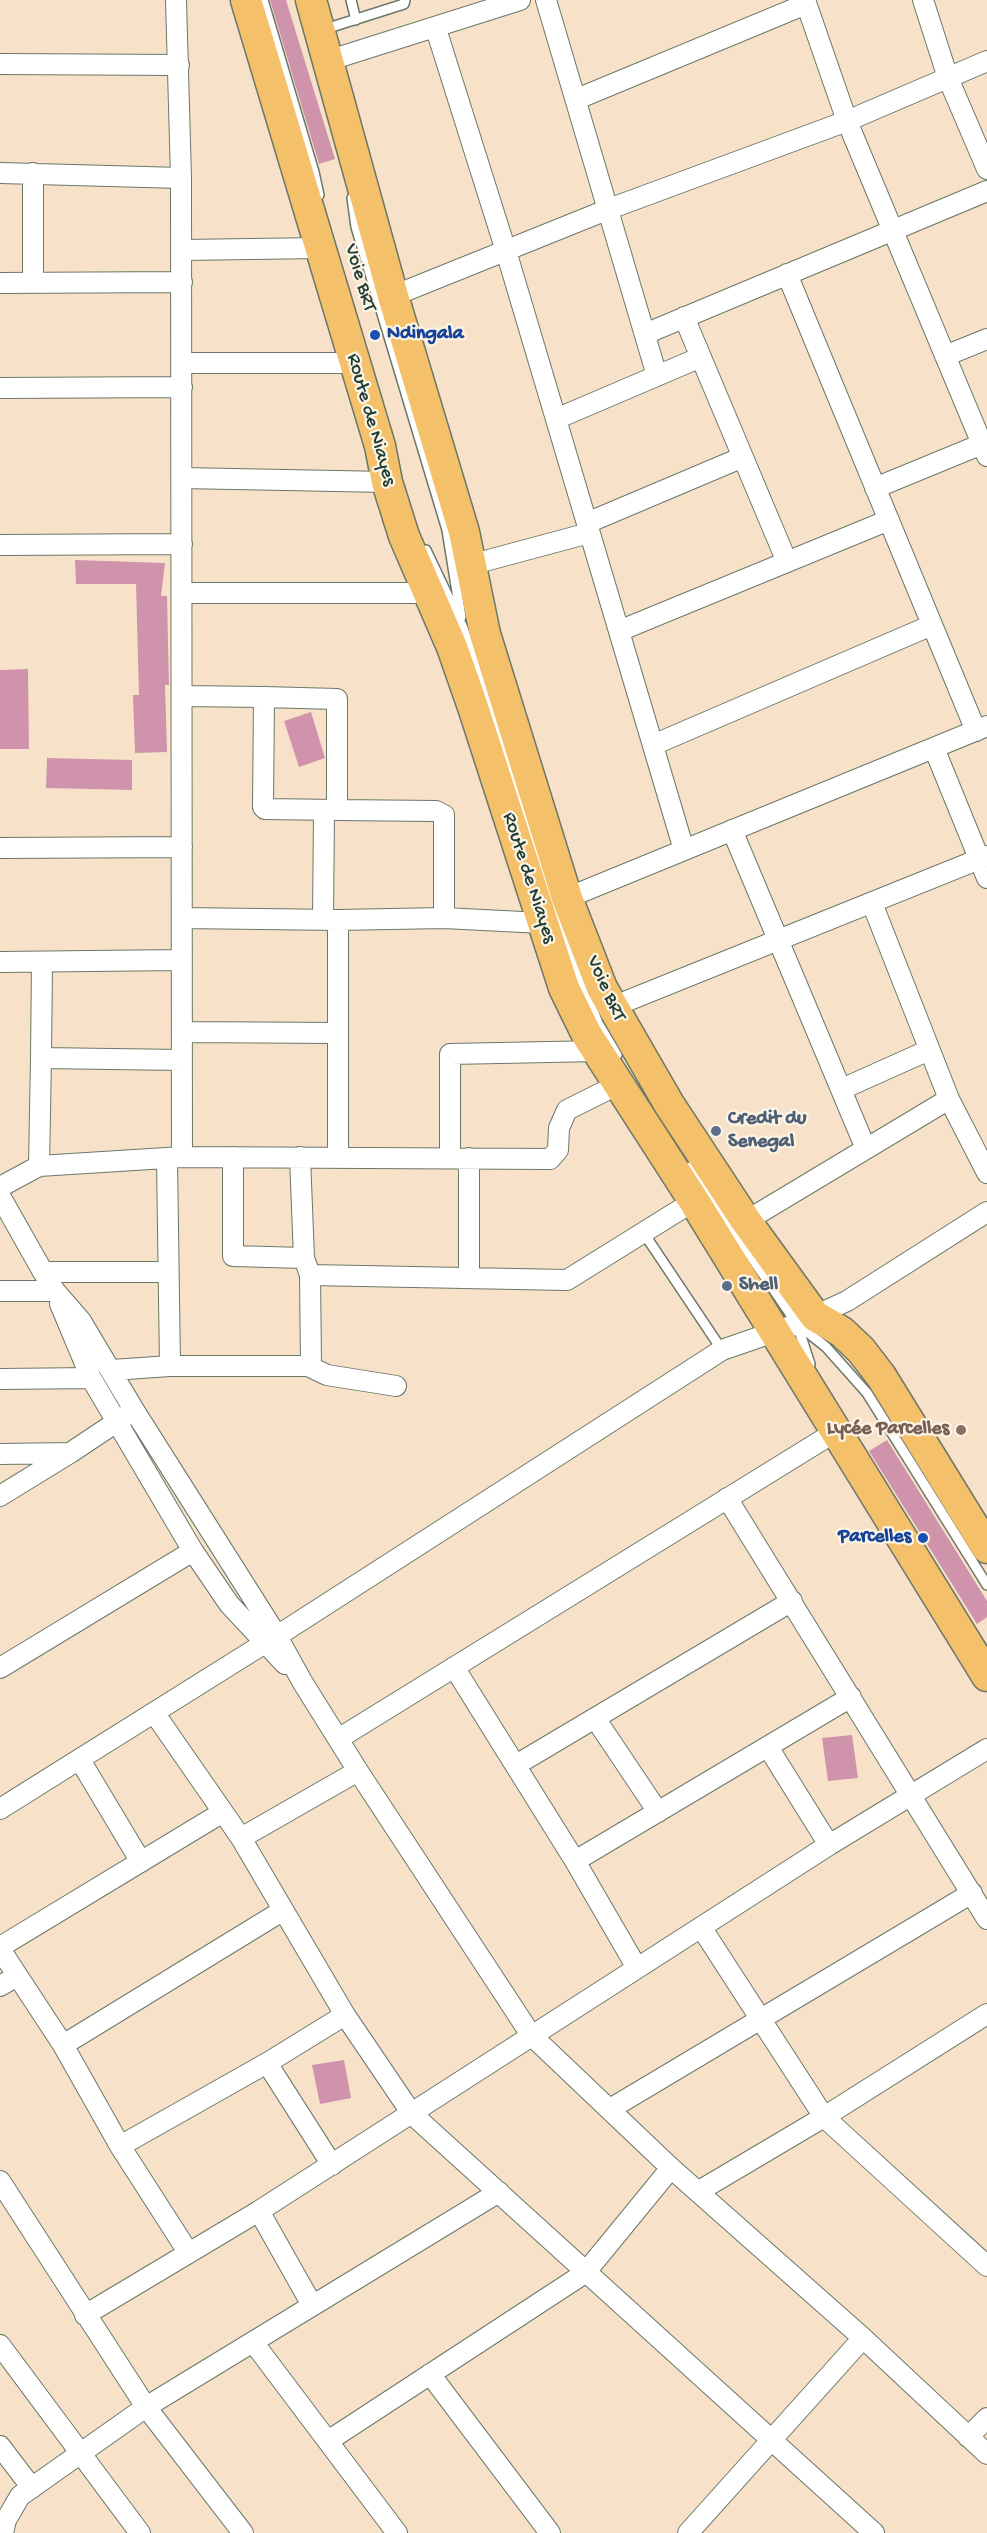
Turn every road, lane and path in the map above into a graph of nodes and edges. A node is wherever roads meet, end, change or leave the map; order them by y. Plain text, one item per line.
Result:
1 (176, 0) edge
2 (246, 0) edge
3 (263, 0) edge
4 (311, 0) edge
5 (351, 0) edge
6 (405, 0) edge
7 (520, 0) edge
8 (546, 0) edge
9 (923, 0) edge
10 (805, 2) edge
11 (484, 5) edge
12 (356, 20) junction
13 (436, 28) junction
14 (320, 30) junction
15 (327, 61) junction
16 (987, 61) edge
17 (0, 64) edge
18 (179, 65) junction
19 (948, 78) junction
20 (577, 99) junction
21 (333, 120) dead end
22 (847, 121) junction
23 (987, 169) edge
24 (0, 173) edge
25 (33, 173) junction
26 (348, 174) dead end
27 (181, 178) junction
28 (350, 185) dead end
29 (987, 191) edge
30 (321, 204) dead end
31 (609, 209) junction
32 (892, 231) junction
33 (323, 237) junction
34 (182, 250) junction
35 (506, 251) junction
36 (787, 274) junction
37 (182, 282) junction
38 (0, 283) edge
39 (33, 283) junction
40 (393, 296) junction
41 (684, 317) junction
42 (645, 334) junction
43 (987, 339) edge
44 (945, 356) junction
45 (701, 357) junction
46 (359, 360) junction
47 (182, 363) junction
48 (657, 376) junction
49 (182, 387) junction
50 (0, 388) edge
51 (556, 419) junction
52 (984, 450) edge
53 (743, 457) junction
54 (182, 478) junction
55 (387, 482) junction
56 (875, 488) junction
57 (888, 520) junction
58 (588, 528) junction
59 (420, 537) dead end
60 (182, 544) junction
61 (0, 545) edge
62 (787, 562) junction
63 (470, 565) junction
64 (182, 593) junction
65 (429, 593) junction
66 (932, 625) junction
67 (463, 628) junction
68 (618, 631) junction
69 (182, 696) junction
70 (264, 697) junction
71 (981, 728) edge
72 (653, 745) junction
73 (934, 748) junction
74 (330, 811) junction
75 (732, 831) junction
76 (182, 847) junction
77 (0, 848) edge
78 (684, 850) junction
79 (983, 858) edge
80 (987, 878) edge
81 (567, 898) junction
82 (872, 903) junction
83 (182, 918) junction
84 (444, 918) junction
85 (331, 920) junction
86 (543, 923) junction
87 (778, 940) junction
88 (182, 960) junction
89 (0, 962) edge
90 (42, 962) junction
91 (612, 1007) junction
92 (182, 1032) junction
93 (338, 1033) junction
94 (930, 1050) junction
95 (41, 1058) junction
96 (182, 1060) junction
97 (612, 1065) junction
98 (842, 1089) junction
99 (949, 1099) junction
100 (866, 1149) junction
101 (682, 1156) dead end
102 (234, 1157) junction
103 (300, 1157) junction
104 (338, 1157) junction
105 (174, 1158) junction
106 (460, 1158) junction
107 (39, 1166) junction
108 (987, 1173) edge
109 (0, 1187) edge
110 (0, 1196) edge
111 (694, 1201) junction
112 (987, 1212) edge
113 (746, 1221) junction
114 (643, 1232) junction
115 (307, 1267) junction
116 (43, 1272) junction
117 (168, 1272) junction
118 (469, 1276) junction
119 (0, 1291) edge
120 (55, 1291) junction
121 (795, 1324) junction
122 (722, 1350) junction
123 (170, 1366) junction
124 (308, 1366) junction
125 (112, 1370) junction
126 (816, 1376) dead end
127 (91, 1378) junction
128 (0, 1379) edge
129 (396, 1386) dead end
130 (827, 1396) dead end
131 (134, 1410) junction
132 (116, 1423) junction
133 (835, 1432) junction
134 (70, 1453) junction
135 (0, 1454) edge
136 (0, 1496) edge
137 (727, 1498) junction
138 (987, 1548) edge
139 (194, 1551) junction
140 (987, 1585) edge
141 (792, 1601) junction
142 (271, 1640) junction
143 (987, 1656) edge
144 (454, 1667) junction
145 (0, 1668) edge
146 (987, 1676) edge
147 (851, 1697) junction
148 (155, 1714) junction
149 (595, 1718) junction
150 (338, 1739) junction
151 (768, 1747) junction
152 (987, 1749) edge
153 (80, 1760) junction
154 (516, 1765) junction
155 (358, 1771) junction
156 (912, 1795) junction
157 (0, 1809) edge
158 (223, 1812) junction
159 (658, 1812) junction
160 (241, 1838) junction
161 (829, 1845) junction
162 (575, 1861) junction
163 (141, 1862) junction
164 (972, 1893) junction
165 (282, 1911) junction
166 (987, 1919) edge
167 (701, 1927) junction
168 (0, 1948) edge
169 (637, 1968) junction
170 (17, 1976) junction
171 (0, 1986) edge
172 (987, 2014) edge
173 (345, 2015) junction
174 (762, 2020) junction
175 (531, 2036) junction
176 (63, 2045) junction
177 (267, 2062) junction
178 (610, 2109) junction
179 (412, 2114) junction
180 (824, 2117) junction
181 (120, 2146) junction
182 (332, 2165) junction
183 (671, 2168) junction
184 (0, 2181) edge
185 (699, 2191) junction
186 (499, 2192) junction
187 (259, 2211) junction
188 (188, 2252) junction
189 (987, 2266) edge
190 (585, 2273) junction
191 (312, 2305) junction
192 (85, 2315) junction
193 (863, 2338) junction
194 (253, 2342) junction
195 (0, 2345) edge
196 (430, 2374) junction
197 (146, 2407) junction
198 (987, 2418) edge
199 (969, 2437) junction
200 (771, 2439) junction
201 (328, 2441) junction
202 (0, 2446) edge
203 (81, 2453) junction
204 (987, 2454) edge
205 (32, 2488) junction
206 (696, 2530) edge
207 (3, 2533) edge
208 (140, 2533) edge
209 (243, 2533) edge
210 (397, 2533) edge
211 (550, 2533) edge
212 (874, 2533) edge

1 - 18 street
2 - 33 main road, Route de Niayes
3 - 30 lane
4 - 14 main road, Route de Niayes
5 - 12 lane
6 - 12 lane
7 - 11 street
8 - 20 street
9 - 19 street
10 - 20 street
10 - 22 street
11 - 13 street
12 - 14 lane
13 - 15 street
13 - 35 street
14 - 15 main road, Route de Niayes
15 - 40 main road, Route de Niayes
16 - 19 street
17 - 18 street
18 - 27 street
19 - 22 street
19 - 23 street
20 - 31 street
21 - 26 lane
22 - 31 street
22 - 32 street
24 - 25 street
25 - 27 street
25 - 39 street
27 - 34 street
28 - 67 lane, Voie BRT
29 - 32 street
31 - 35 street
31 - 42 street
32 - 36 street
32 - 44 street
33 - 34 street
33 - 46 main road, Route de Niayes
34 - 37 street
35 - 40 street
35 - 51 street
36 - 41 street
36 - 56 street
37 - 39 street
37 - 47 street
38 - 39 street
40 - 63 main road, Route de Niayes
41 - 42 street
41 - 45 street
42 - 48 street
43 - 44 street
44 - 52 street
45 - 48 street
45 - 53 street
46 - 47 street
46 - 55 main road, Route de Niayes
47 - 49 street
48 - 51 street
49 - 50 street
49 - 54 street
51 - 58 street
52 - 56 street
53 - 58 street
53 - 62 street
54 - 55 street
54 - 60 street
55 - 65 main road, Route de Niayes
56 - 57 street
57 - 62 street
57 - 66 street
58 - 63 street
58 - 68 street
59 - 67 lane, Voie BRT
60 - 61 street
60 - 64 street
62 - 68 street
63 - 81 main road, Route de Niayes
64 - 65 street
64 - 69 street
65 - 86 main road, Route de Niayes
66 - 71 street
66 - 72 street
67 - 97 lane, Voie BRT
68 - 72 street
69 - 70 street
69 - 76 street
70 - 74 street
70 - 74 street
71 - 73 street
72 - 78 street
73 - 75 street
73 - 79 street
74 - 84 street
74 - 85 street
75 - 78 street
75 - 87 street
76 - 77 street
76 - 83 street
78 - 81 street
79 - 80 street
79 - 82 street
81 - 91 main road, Route de Niayes
82 - 87 street
82 - 94 street
83 - 85 street
83 - 88 street
84 - 85 street
84 - 86 street
85 - 93 street
86 - 97 main road, Route de Niayes
87 - 91 street
87 - 98 street
88 - 90 street
88 - 92 street
89 - 90 street
90 - 95 street
91 - 113 main road, Route de Niayes
92 - 93 street
92 - 96 street
93 - 104 street
94 - 98 street
94 - 99 street
95 - 96 street
95 - 107 street
96 - 105 street
97 - 106 street
97 - 106 street
97 - 111 main road, Route de Niayes
98 - 100 street
99 - 100 street
99 - 108 street
100 - 113 street
101 - 121 lane
102 - 103 street
102 - 105 street
102 - 115 street
103 - 104 street
103 - 115 street
104 - 106 street
105 - 107 street
105 - 117 street
106 - 118 street
107 - 109 street
110 - 116 street
111 - 114 street
111 - 121 main road, Route de Niayes
112 - 121 street
113 - 121 main road, Route de Niayes
114 - 118 street
114 - 122 lane
115 - 118 street
115 - 124 street
116 - 117 street
116 - 120 street
117 - 123 street
119 - 120 street
120 - 125 street
120 - 127 street
121 - 122 street
121 - 126 lane
121 - 133 main road, Route de Niayes
121 - 138 main road, Route de Niayes
121 - 140 lane
122 - 142 street
123 - 124 street
123 - 125 street
124 - 129 street
125 - 131 street
127 - 128 street
127 - 132 street
130 - 143 lane
131 - 132 street
131 - 142 street
132 - 134 street
132 - 139 street
133 - 137 street
133 - 146 main road, Route de Niayes
134 - 135 street
134 - 136 street
137 - 141 street
137 - 144 street
139 - 142 street
139 - 145 street
141 - 147 street
141 - 149 street
142 - 148 street
142 - 150 street
144 - 150 street
144 - 154 street
147 - 151 street
147 - 156 street
148 - 153 street
148 - 158 street
149 - 154 street
149 - 159 street
150 - 155 street
151 - 159 street
151 - 161 street
152 - 156 street
153 - 157 street
153 - 163 street
154 - 162 street
155 - 160 street
155 - 175 street
156 - 161 street
156 - 164 street
158 - 160 street
158 - 163 street
159 - 162 street
160 - 165 street
161 - 167 street
162 - 169 street
163 - 168 street
164 - 166 street
164 - 174 street
165 - 173 street
165 - 176 street
167 - 169 street
167 - 174 street
168 - 170 street
169 - 175 street
170 - 171 street
170 - 176 street
172 - 180 street
173 - 177 street
173 - 179 street
174 - 178 street
174 - 180 street
175 - 178 street
175 - 179 street
176 - 181 street
177 - 181 street
177 - 182 street
178 - 183 street
179 - 182 street
179 - 186 street
180 - 185 street
180 - 189 street
181 - 188 street
182 - 187 street
183 - 185 street
183 - 190 street
184 - 192 street
185 - 193 street
186 - 190 street
186 - 191 street
187 - 188 street
187 - 191 street
188 - 192 street
190 - 196 street
190 - 200 street
191 - 194 street
192 - 197 street
193 - 199 street
193 - 200 street
194 - 197 street
194 - 201 street
195 - 203 street
196 - 201 street
196 - 211 street
197 - 203 street
197 - 209 street
198 - 199 street
199 - 204 street
200 - 206 street
200 - 212 street
201 - 210 street
202 - 205 street
203 - 205 street
203 - 208 street
205 - 207 street

